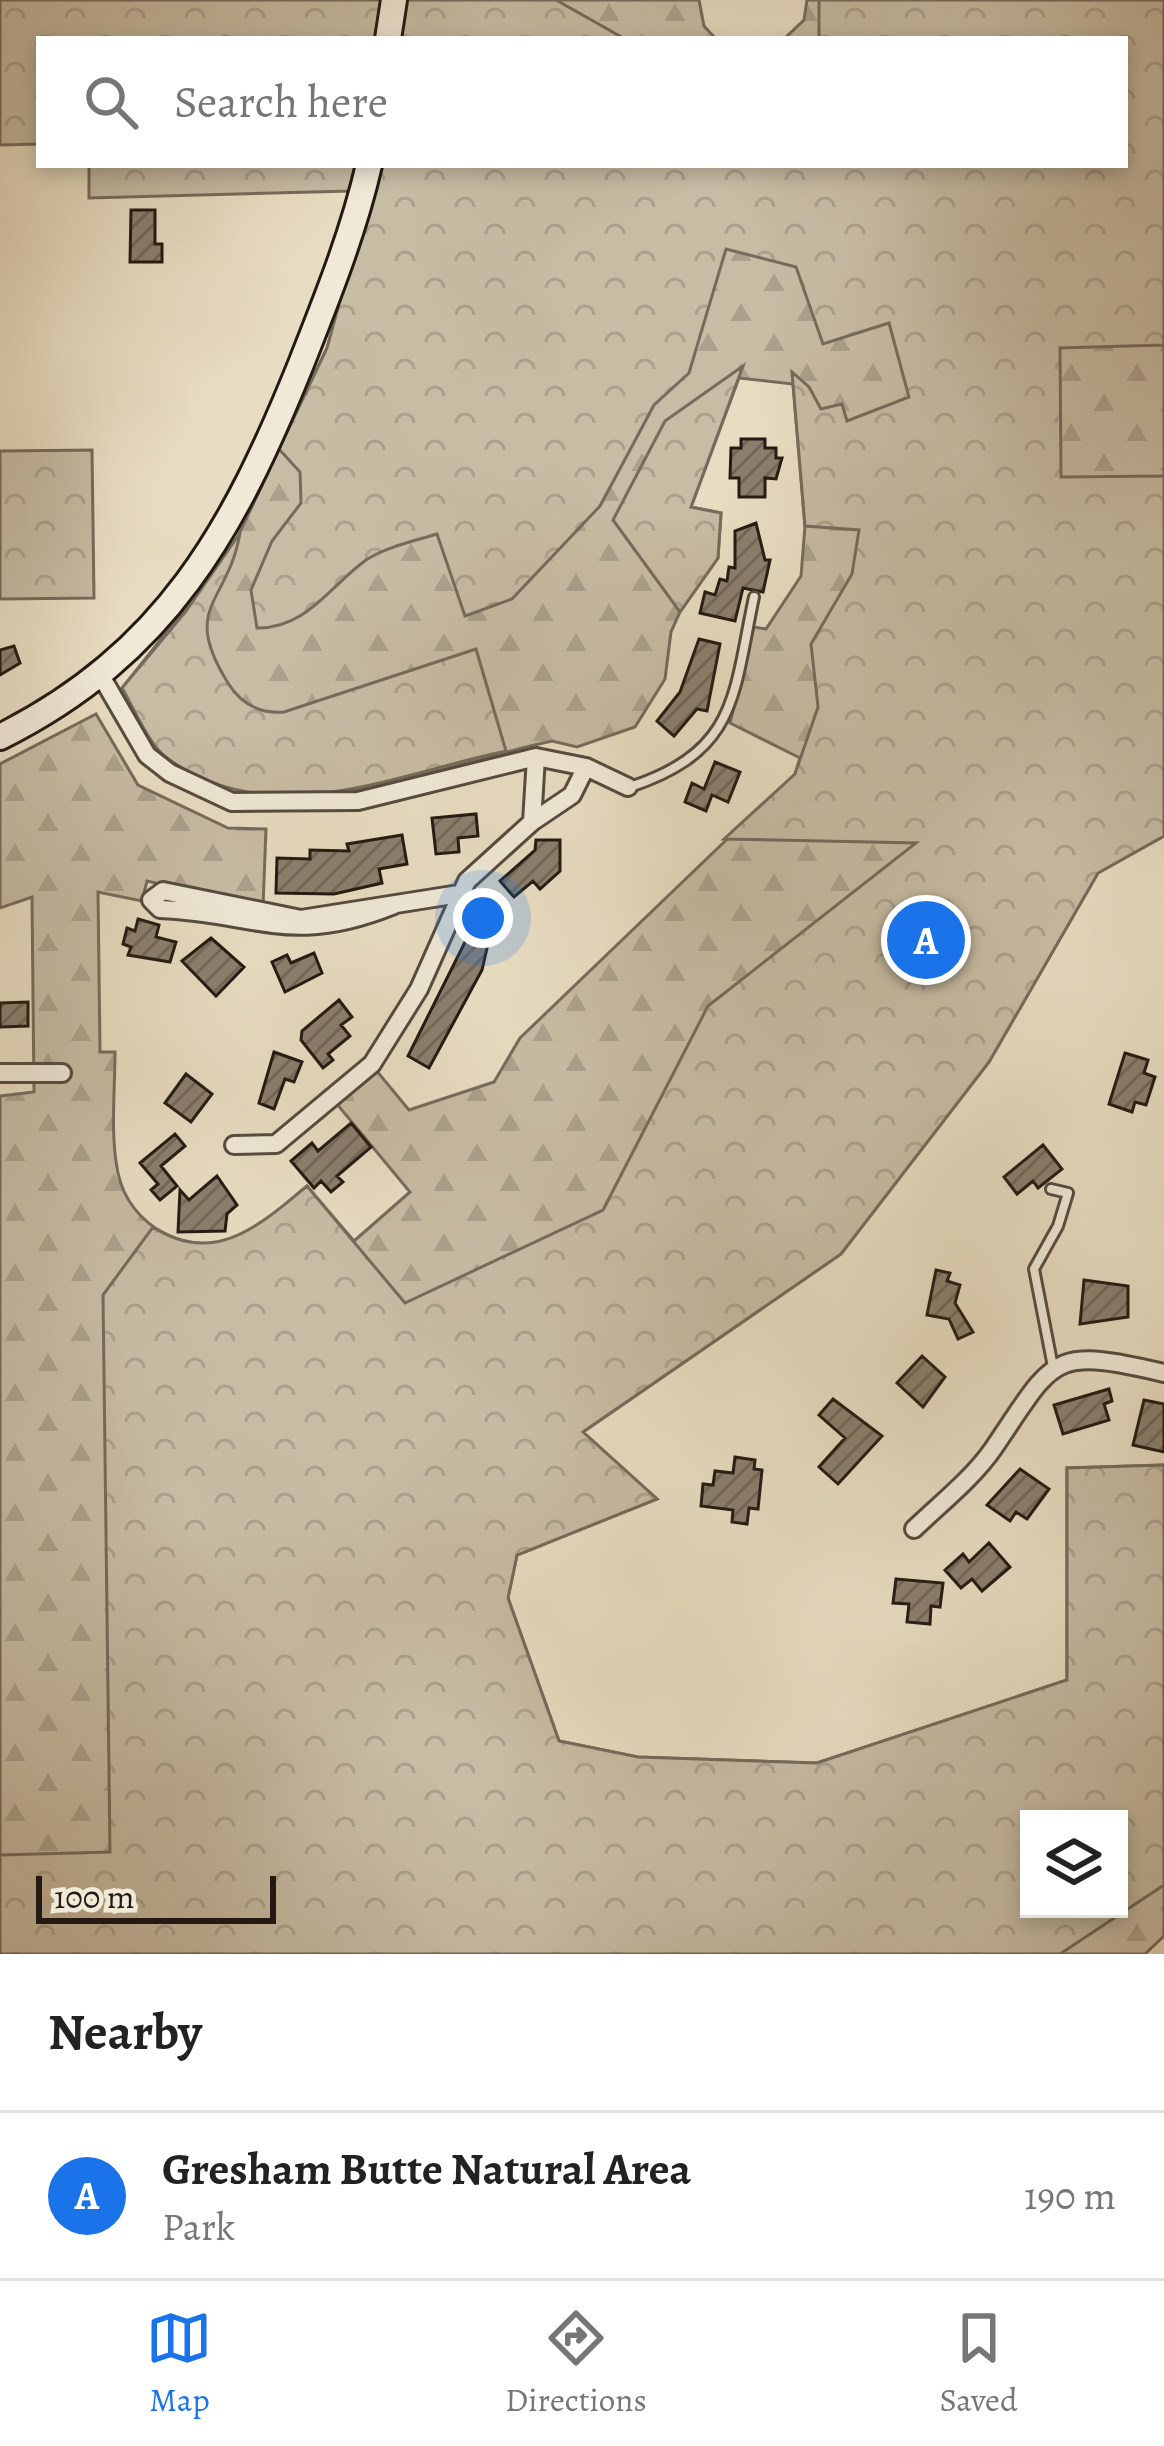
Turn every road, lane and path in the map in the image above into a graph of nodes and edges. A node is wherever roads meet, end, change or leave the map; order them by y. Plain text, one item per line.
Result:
1 (394, 0) edge
2 (388, 36) edge
3 (368, 168) edge
4 (754, 597) dead end
5 (101, 676) junction
6 (0, 737) edge
7 (536, 758) junction
8 (586, 767) junction
9 (628, 788) joint
10 (532, 822) junction
11 (459, 894) junction
12 (394, 905) junction
13 (0, 1073) edge
14 (62, 1073) dead end
15 (234, 1145) dead end
16 (1051, 1189) dead end
17 (1053, 1367) junction
18 (1164, 1373) edge
19 (914, 1529) dead end

1 - 2 street
3 - 5 street
4 - 9 lane
5 - 6 street
5 - 7 street
7 - 8 street
7 - 10 street
8 - 9 street
8 - 10 street
10 - 11 street
11 - 12 street
11 - 15 street
12 - 12 street
13 - 14 street
16 - 17 lane
17 - 18 street
17 - 19 street

